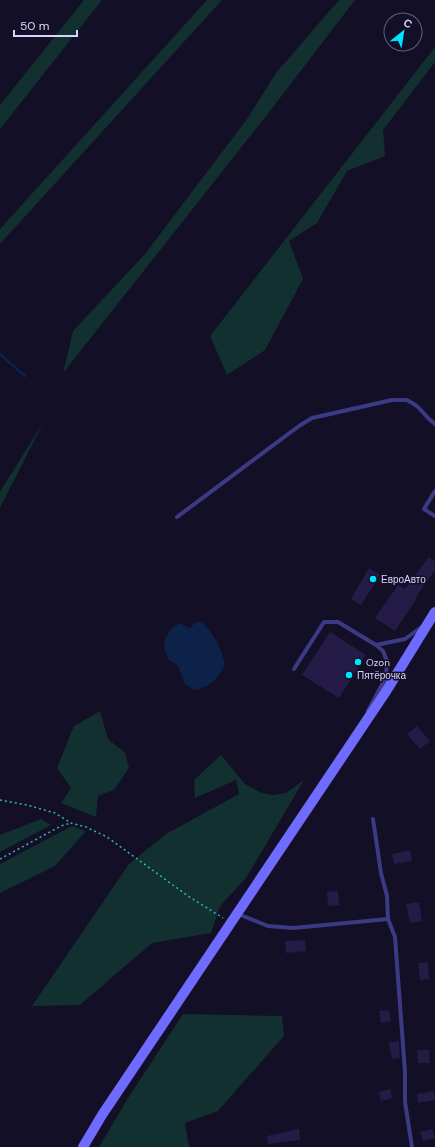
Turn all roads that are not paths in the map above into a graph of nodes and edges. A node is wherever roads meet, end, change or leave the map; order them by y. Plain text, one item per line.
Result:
1 (435, 424) edge
2 (435, 491) edge
3 (435, 516) edge
4 (177, 517) dead end
5 (435, 612) edge
6 (376, 645) junction
7 (294, 669) dead end
8 (349, 746) junction
9 (373, 819) dead end
10 (238, 914) junction
11 (388, 919) junction
12 (83, 1147) edge
13 (412, 1147) edge

1 - 4 lane
2 - 3 lane
5 - 6 lane
5 - 8 main road
6 - 7 lane
6 - 8 lane
8 - 10 main road
9 - 11 lane
10 - 11 lane
10 - 12 main road
11 - 13 lane

